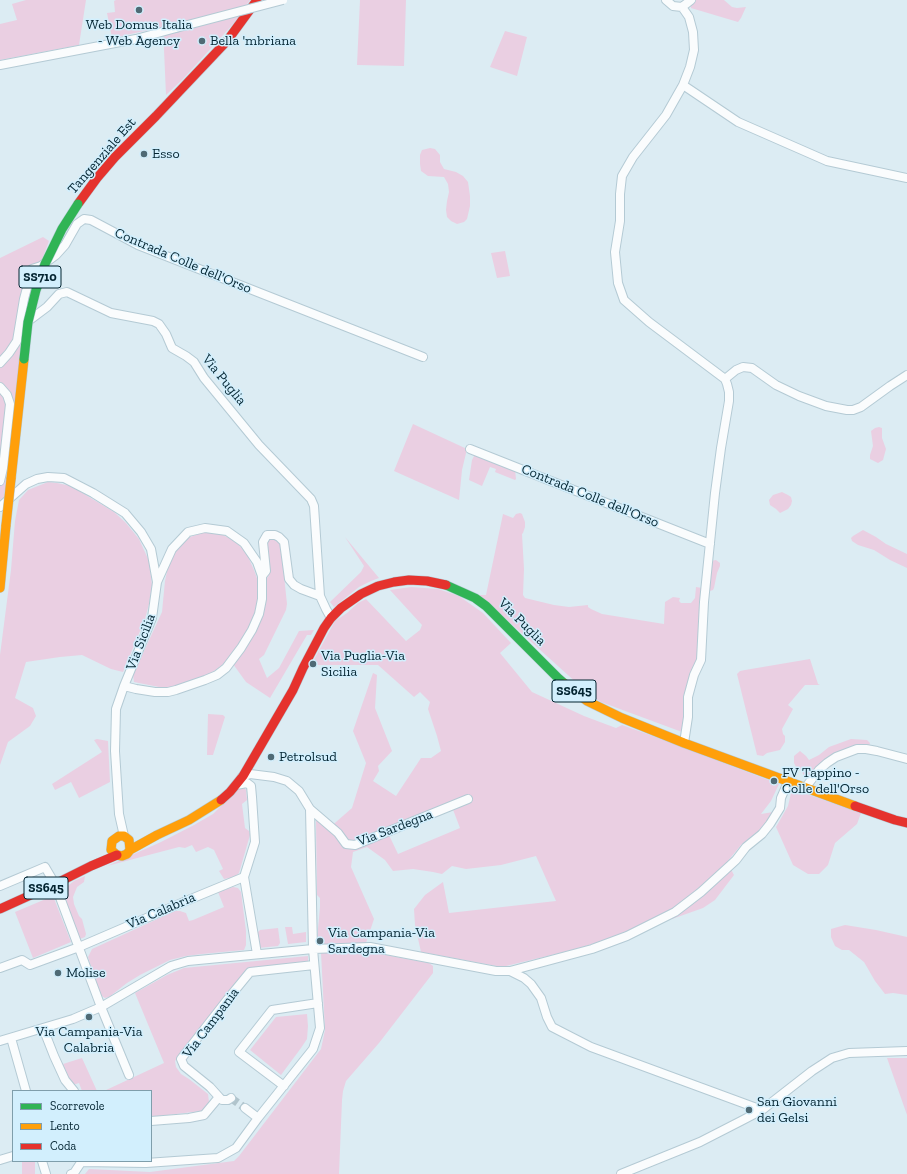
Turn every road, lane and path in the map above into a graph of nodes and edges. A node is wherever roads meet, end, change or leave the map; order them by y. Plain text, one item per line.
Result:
1 (257, 0) edge
2 (283, 0) edge
3 (666, 0) edge
4 (691, 0) edge
5 (682, 7) junction
6 (0, 65) edge
7 (683, 85) junction
8 (907, 178) edge
9 (19, 328) junction
10 (424, 357) dead end
11 (0, 363) edge
12 (907, 375) edge
13 (725, 379) junction
14 (0, 387) edge
15 (470, 449) dead end
16 (0, 481) edge
17 (0, 507) edge
18 (710, 544) junction
19 (262, 576) junction
20 (157, 582) junction
21 (0, 588) edge
22 (320, 596) junction
23 (331, 618) junction
24 (303, 668) junction
25 (124, 686) junction
26 (684, 743) junction
27 (254, 758) junction
28 (907, 759) edge
29 (243, 776) junction
30 (262, 776) junction
31 (788, 782) junction
32 (236, 785) junction
33 (805, 788) junction
34 (226, 790) junction
35 (468, 799) dead end
36 (210, 807) junction
37 (310, 809) junction
38 (907, 823) edge
39 (157, 835) junction
40 (120, 840) junction
41 (130, 850) junction
42 (118, 855) junction
43 (91, 866) junction
44 (244, 877) junction
45 (55, 884) junction
46 (0, 886) edge
47 (0, 909) edge
48 (79, 946) junction
49 (313, 949) junction
50 (257, 954) junction
51 (314, 965) junction
52 (0, 968) edge
53 (510, 970) junction
54 (318, 1003) junction
55 (101, 1007) junction
56 (43, 1028) junction
57 (11, 1038) junction
58 (0, 1041) edge
59 (907, 1051) edge
60 (129, 1075) dead end
61 (284, 1086) junction
62 (26, 1090) edge
63 (73, 1090) edge
64 (219, 1097) junction
65 (231, 1098) tunnel mouth
66 (245, 1108) tunnel mouth
67 (762, 1110) junction
68 (258, 1118) junction
69 (152, 1121) edge
70 (12, 1156) edge
71 (0, 1160) edge
72 (42, 1162) edge
73 (82, 1162) edge
74 (146, 1162) edge
75 (152, 1162) edge
76 (46, 1174) edge
77 (71, 1174) edge
78 (622, 1174) edge

1 - 21 main road, Tangenziale Est / SS710, bridge
2 - 6 street, bridge
3 - 5 street
4 - 5 street
5 - 7 street
7 - 8 street
7 - 13 street
9 - 10 street, Contrada Colle dell'Orso
9 - 11 street, Contrada Colle dell'Orso
9 - 22 street, Via Puglia
12 - 13 street
13 - 18 street
14 - 16 street
15 - 18 street, Contrada Colle dell'Orso
17 - 20 street
18 - 26 street
19 - 20 street, Via Sicilia
19 - 22 street
19 - 25 street, Via Sicilia
20 - 25 street, Via Sicilia
22 - 23 street, Via Puglia
23 - 24 main road, Via Puglia / SS645
23 - 26 main road, Via Puglia / SS645
24 - 27 main road, Via Puglia / SS645
24 - 34 main road, Via Puglia / SS645
25 - 40 street, Via Sicilia
26 - 31 main road, SS645
27 - 29 main road, Via Puglia / SS645
27 - 30 street
28 - 33 street
29 - 30 street, Via Sardegna
29 - 32 main road, Via Puglia / SS645
29 - 34 street
30 - 32 street, Via Sardegna
30 - 37 street, Via Sardegna
31 - 33 main road, SS645
31 - 53 street
32 - 36 main road, Via Puglia / SS645
32 - 44 street
33 - 38 main road, SS645
34 - 36 main road, Via Puglia / SS645
35 - 37 street, Via Sardegna
36 - 39 main road, Via Puglia / SS645
37 - 49 street
39 - 40 main road, Via Puglia / SS645
39 - 41 main road, Via Puglia / SS645
40 - 41 main road
40 - 42 main road
40 - 43 main road, SS645
41 - 42 main road, SS645
42 - 43 main road, SS645
43 - 45 main road, SS645
44 - 48 street, Via Calabria
44 - 50 street
45 - 46 street
45 - 47 main road, SS645
45 - 48 street
48 - 52 street, Via Calabria
48 - 55 street
49 - 50 street
49 - 51 street
49 - 53 street
50 - 55 street
51 - 54 street
51 - 64 street, Via Campania
53 - 67 street
54 - 61 street
54 - 61 street
55 - 56 street
55 - 60 street
56 - 57 street
56 - 63 street
57 - 58 street
57 - 62 street
59 - 67 street
61 - 68 street
64 - 65 street
64 - 69 street
66 - 68 street
67 - 78 street
68 - 75 street
70 - 71 street
72 - 76 street
73 - 74 street
73 - 77 street

